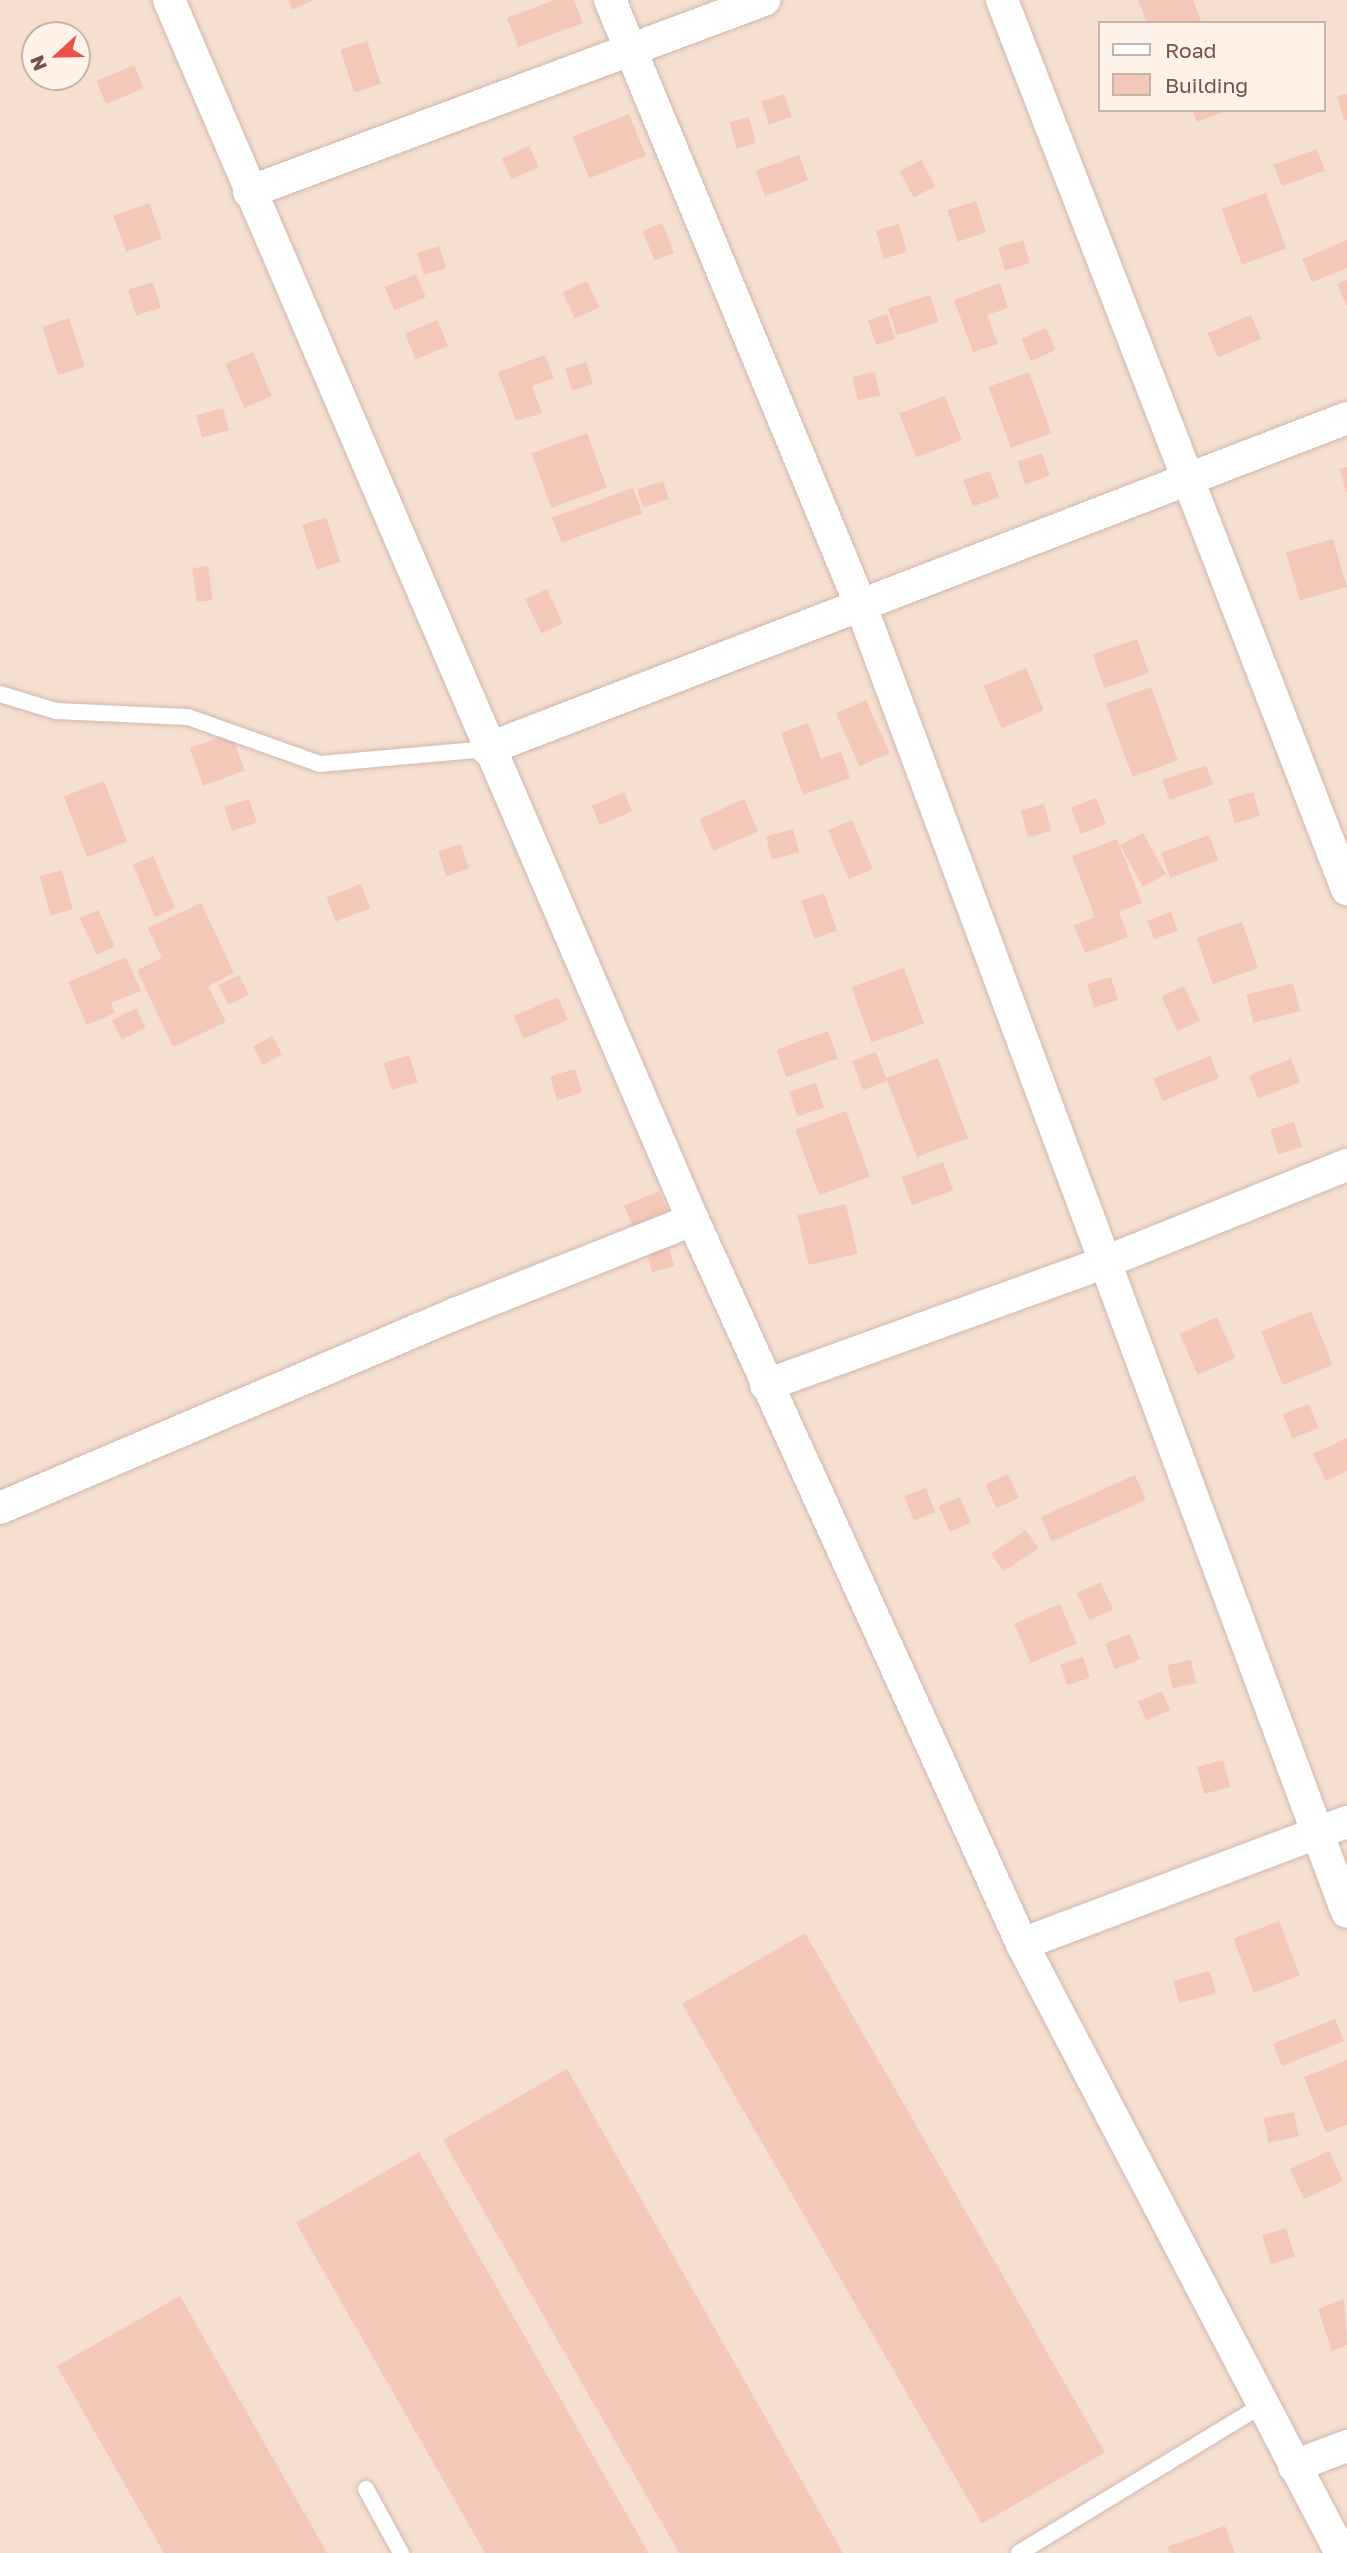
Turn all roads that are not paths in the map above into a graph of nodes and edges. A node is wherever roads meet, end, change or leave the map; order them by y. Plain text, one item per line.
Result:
1 (169, 0) edge
2 (610, 0) edge
3 (764, 0) edge
4 (1002, 0) edge
5 (630, 52) junction
6 (249, 192) junction
7 (1347, 418) edge
8 (1188, 479) junction
9 (861, 606) junction
10 (0, 694) edge
11 (486, 749) junction
12 (1347, 888) edge
13 (1347, 1165) edge
14 (693, 1220) junction
15 (1103, 1264) junction
16 (766, 1385) junction
17 (0, 1508) edge
18 (1347, 1822) edge
19 (1314, 1834) junction
20 (1347, 1912) edge
21 (1022, 1944) junction
22 (1262, 2405) junction
23 (1347, 2446) edge
24 (1294, 2466) junction
25 (366, 2488) dead end
26 (401, 2553) edge
27 (1019, 2553) edge
28 (1341, 2553) edge

1 - 6 street
2 - 5 street
3 - 5 street
4 - 8 street
5 - 6 street
5 - 9 street
6 - 11 street
7 - 8 street
8 - 9 street
8 - 12 street
9 - 11 street
9 - 15 street
10 - 11 lane
11 - 14 street
13 - 15 street
14 - 16 street
14 - 17 street
15 - 16 street
15 - 19 street
16 - 21 street
18 - 19 street
19 - 20 street
19 - 21 street
21 - 22 street
22 - 24 street
22 - 27 lane
23 - 24 street
24 - 28 street
25 - 26 lane

